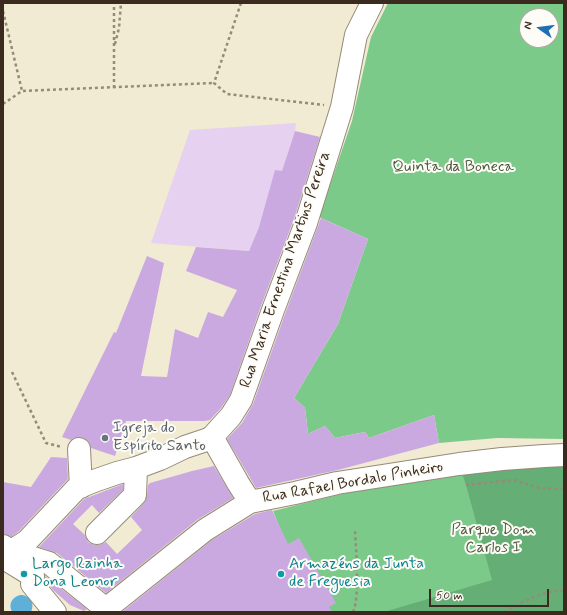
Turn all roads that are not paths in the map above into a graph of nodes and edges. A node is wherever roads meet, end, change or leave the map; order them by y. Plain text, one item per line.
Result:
1 (372, 3) edge
2 (212, 437) junction
3 (79, 449) road end
4 (564, 455) edge
5 (127, 470) junction
6 (81, 487) junction
7 (250, 502) junction
8 (97, 533) dead end
9 (6, 551) edge
10 (105, 611) edge
11 (55, 612) edge

1 - 2 street, Rua Maria Ernestina Martins Pereira
2 - 5 street
2 - 7 street
3 - 6 street
4 - 7 street, Rua Rafael Bordalo Pinheiro
5 - 6 street
5 - 8 street
6 - 9 street
7 - 10 street, Rua Rafael Bordalo Pinheiro
9 - 10 street
9 - 11 street

